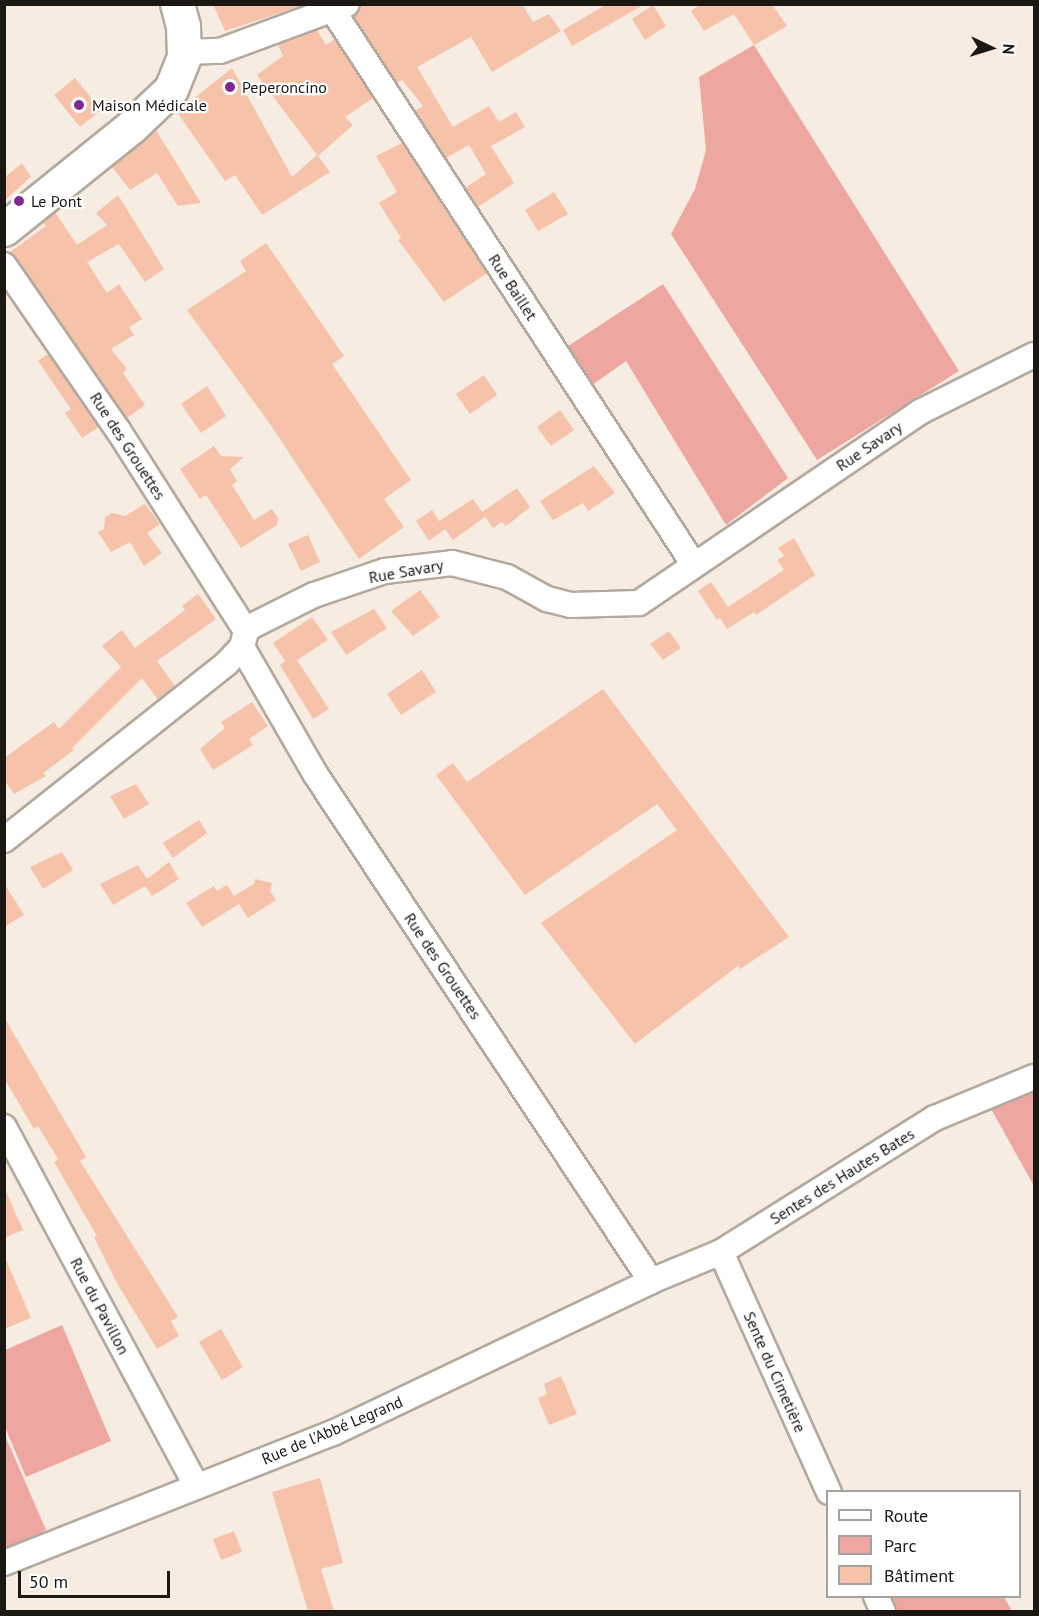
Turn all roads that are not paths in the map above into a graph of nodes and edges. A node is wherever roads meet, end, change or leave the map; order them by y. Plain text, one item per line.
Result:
1 (177, 4) edge
2 (340, 7) edge
3 (184, 52) junction
4 (4, 229) edge
5 (4, 265) edge
6 (1035, 355) edge
7 (694, 565) junction
8 (244, 639) junction
9 (4, 840) edge
10 (1035, 1077) edge
11 (4, 1127) edge
12 (721, 1252) junction
13 (651, 1281) junction
14 (196, 1485) junction
15 (829, 1490) edge
16 (4, 1563) edge

1 - 3 street
2 - 3 street
2 - 7 street, Rue Baillet
3 - 4 street
5 - 8 street, Rue des Grouettes
6 - 7 street, Rue Savary
7 - 8 street, Rue Savary
8 - 9 street, Rue Savary
8 - 13 street, Rue des Grouettes
10 - 12 street, Sentes des Hautes Bates
11 - 14 street, Rue du Pavillon
12 - 13 street, Sentes des Hautes Bates
12 - 15 street, Sente du Cimetière
13 - 14 street, Rue de l'Abbé Legrand
14 - 16 street, Rue de l'Abbé Legrand

